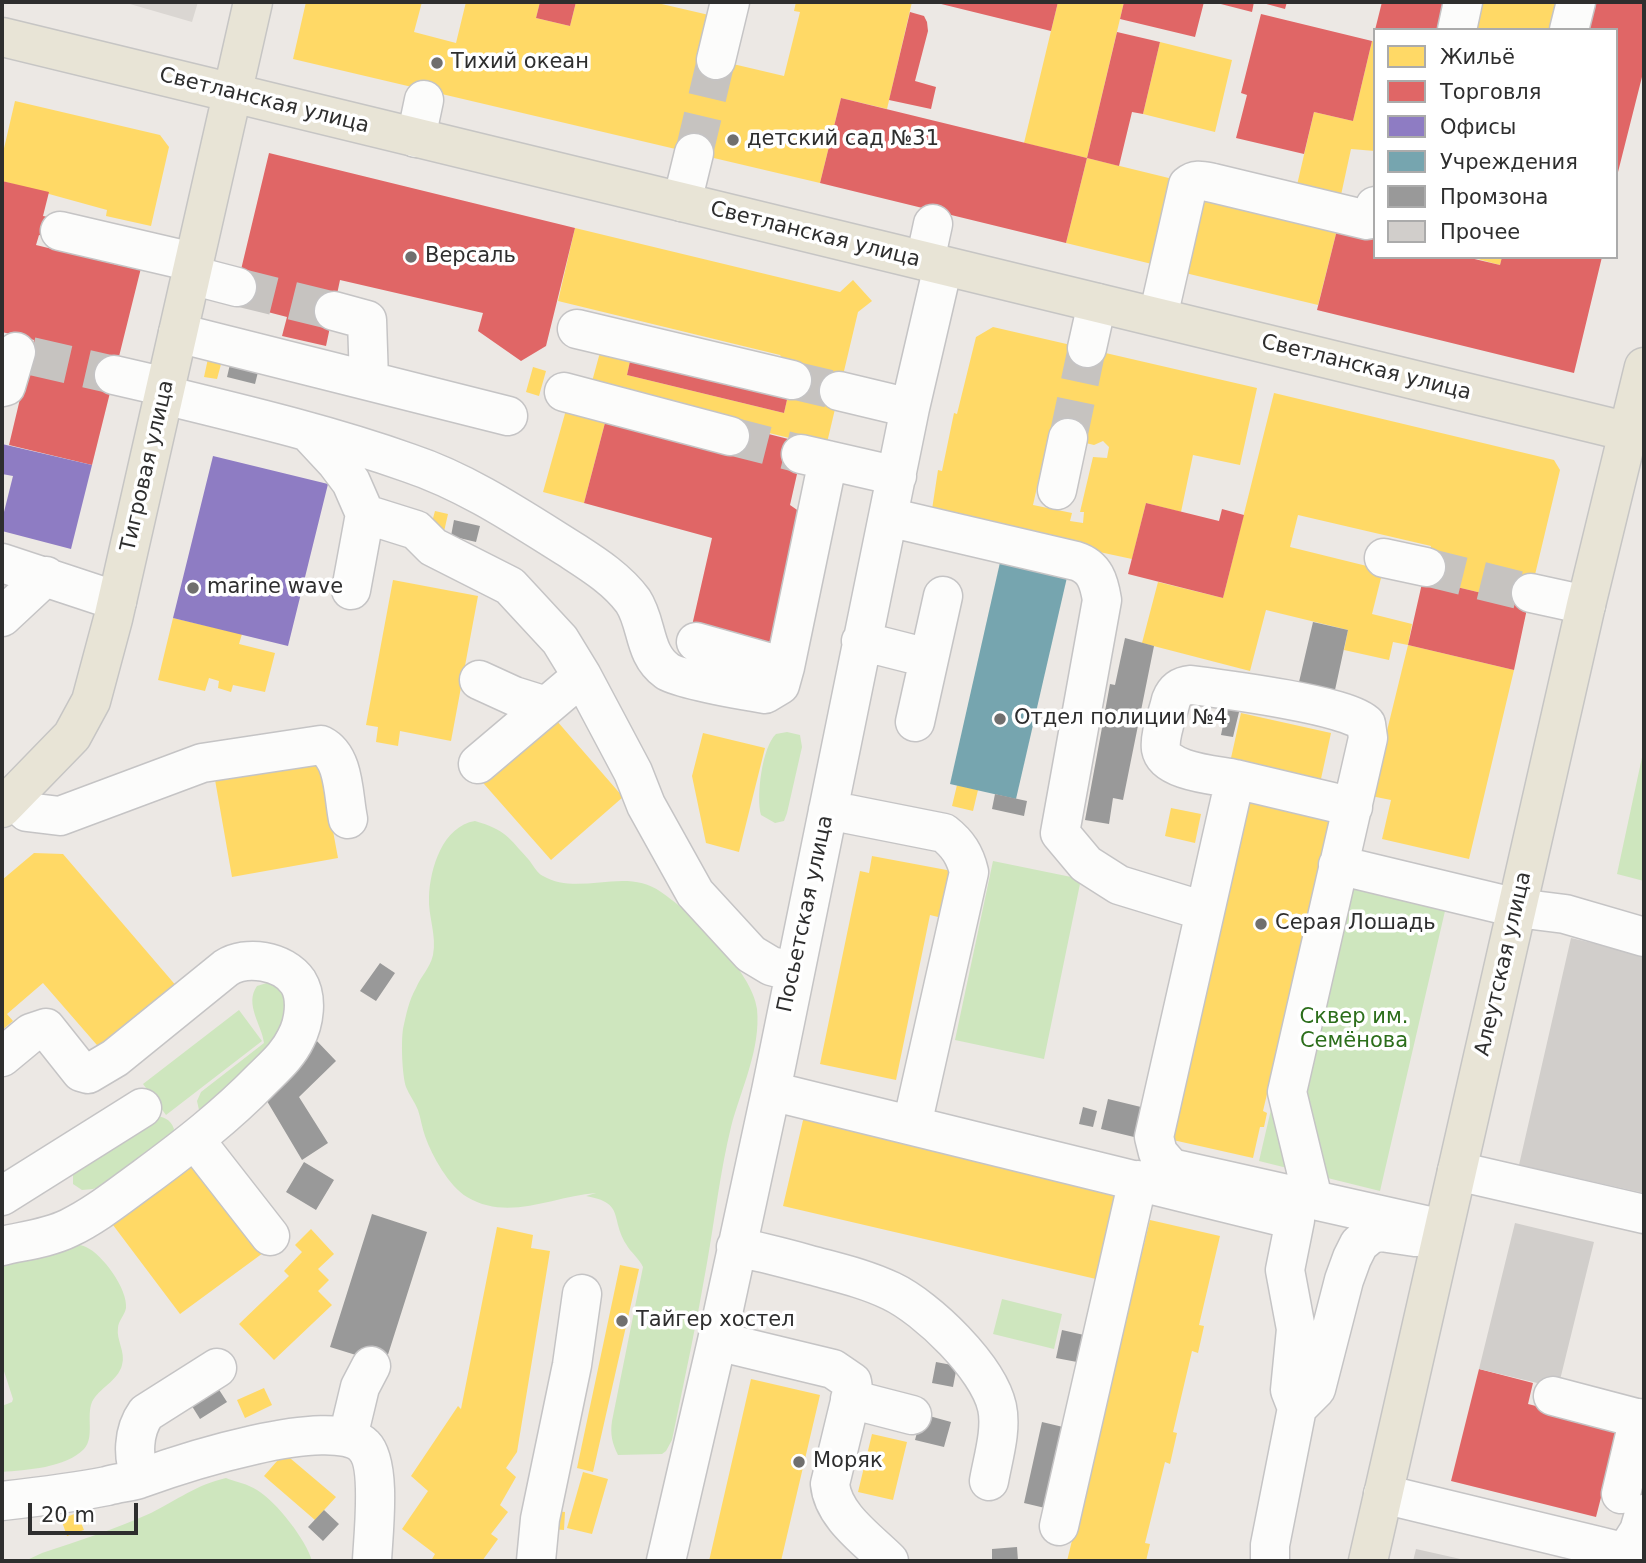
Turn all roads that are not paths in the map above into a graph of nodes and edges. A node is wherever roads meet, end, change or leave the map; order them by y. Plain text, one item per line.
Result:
1 (253, 2) edge
2 (730, 2) edge
3 (1464, 2) edge
4 (1576, 2) edge
5 (1458, 28) edge
6 (1570, 28) edge
7 (2, 37) edge
8 (716, 60) tunnel mouth
9 (230, 93) junction
10 (424, 100) dead end
11 (416, 138) junction
12 (694, 153) tunnel mouth
13 (682, 202) junction
14 (1373, 213) edge
15 (933, 224) dead end
16 (61, 231) dead end
17 (934, 264) junction
18 (192, 269) junction
19 (237, 287) tunnel mouth
20 (1097, 303) junction
21 (334, 311) tunnel mouth
22 (1158, 317) junction
23 (577, 330) dead end
24 (178, 333) junction
25 (1087, 348) tunnel mouth
26 (16, 352) edge
27 (1644, 367) edge
28 (114, 375) tunnel mouth
29 (369, 380) junction
30 (792, 380) tunnel mouth
31 (2, 387) edge
32 (165, 391) junction
33 (839, 391) tunnel mouth
34 (564, 392) dead end
35 (910, 408) junction
36 (508, 416) dead end
37 (307, 432) junction
38 (1629, 432) junction
39 (730, 436) tunnel mouth
40 (1068, 438) tunnel mouth
41 (897, 476) junction
42 (1631, 481) edge
43 (1057, 490) dead end
44 (365, 514) junction
45 (888, 517) junction
46 (1384, 558) dead end
47 (2, 563) edge
48 (1426, 567) tunnel mouth
49 (46, 576) junction
50 (351, 590) dead end
51 (1531, 593) tunnel mouth
52 (943, 596) dead end
53 (117, 601) junction
54 (1586, 605) junction
55 (2, 617) edge
56 (862, 641) junction
57 (696, 642) dead end
58 (928, 658) junction
59 (785, 667) junction
60 (582, 676) junction
61 (479, 680) dead end
62 (546, 706) junction
63 (915, 722) dead end
64 (478, 764) dead end
65 (1235, 779) junction
66 (7, 803) edge
67 (1353, 807) junction
68 (828, 810) junction
69 (348, 819) dead end
70 (1338, 865) junction
71 (1517, 908) junction
72 (1204, 911) junction
73 (1644, 937) edge
74 (794, 972) junction
75 (2, 1057) edge
76 (771, 1091) junction
77 (142, 1108) dead end
78 (912, 1125) junction
79 (195, 1140) junction
80 (1457, 1171) junction
81 (1138, 1180) junction
82 (2, 1196) edge
83 (1313, 1199) junction
84 (1644, 1214) edge
85 (1442, 1235) junction
86 (270, 1236) dead end
87 (2, 1246) edge
88 (736, 1247) junction
89 (582, 1294) dead end
90 (717, 1341) junction
91 (371, 1366) dead end
92 (217, 1368) dead end
93 (1553, 1396) dead end
94 (850, 1399) junction
95 (1297, 1408) junction
96 (912, 1415) dead end
97 (1642, 1419) edge
98 (348, 1437) junction
99 (141, 1477) junction
100 (989, 1481) dead end
101 (1383, 1494) junction
102 (2, 1501) edge
103 (1632, 1504) edge
104 (1059, 1526) dead end
105 (1263, 1556) edge
106 (1631, 1557) edge
107 (372, 1561) edge
108 (536, 1561) edge
109 (666, 1561) edge
110 (889, 1561) edge
111 (1368, 1561) edge

1 - 9 main road, Тигровая улица
2 - 8 street
3 - 5 street
4 - 6 street
7 - 9 main road, Светланская улица
9 - 11 main road, Светланская улица
9 - 18 main road, Тигровая улица
10 - 11 street
11 - 13 main road, Светланская улица
12 - 13 street
13 - 17 main road, Светланская улица
14 - 22 street
15 - 17 street, Посьетская улица
16 - 18 street
17 - 20 main road, Светланская улица
17 - 35 street, Посьетская улица
18 - 19 street
18 - 24 main road, Тигровая улица
20 - 22 main road, Светланская улица
20 - 25 street
21 - 29 street
22 - 38 main road, Светланская улица
23 - 30 street
24 - 29 street
24 - 32 main road, Тигровая улица
26 - 31 street
27 - 38 main road, Алеутская улица
28 - 32 street
29 - 36 street
32 - 37 street
32 - 53 main road, Тигровая улица
33 - 35 street
34 - 39 street
35 - 41 street, Посьетская улица
37 - 44 street
37 - 59 street
38 - 42 main road, Алеутская улица
40 - 43 street
41 - 45 street, Посьетская улица
41 - 59 street
42 - 54 main road, Алеутская улица
44 - 50 street
44 - 60 street
45 - 56 street, Посьетская улица
45 - 72 street
46 - 48 street
47 - 49 street
49 - 53 street
49 - 55 street
51 - 54 street
52 - 58 street
53 - 66 main road, Тигровая улица
54 - 71 main road, Алеутская улица
56 - 58 street
56 - 68 street, Посьетская улица
57 - 59 street
58 - 63 street
60 - 62 street
60 - 74 street
61 - 62 street
62 - 64 street
65 - 67 street
65 - 67 street
65 - 72 street
66 - 69 street
67 - 70 street
68 - 74 street, Посьетская улица
68 - 78 street
70 - 71 street
70 - 83 street
71 - 73 street
71 - 80 main road, Алеутская улица
72 - 83 street
74 - 76 street, Посьетская улица
75 - 79 street
76 - 78 street
76 - 88 street, Посьетская улица
77 - 82 street
78 - 81 street
79 - 86 street
79 - 87 street
80 - 84 street
80 - 85 main road, Алеутская улица
81 - 95 street
81 - 104 street
83 - 85 street
85 - 95 street
85 - 101 main road, Алеутская улица
88 - 90 street, Посьетская улица
88 - 100 street
89 - 108 street
90 - 94 street
90 - 109 street, Посьетская улица
91 - 98 street
92 - 99 street
93 - 97 street
94 - 96 street
94 - 110 street
95 - 105 street
97 - 103 street
98 - 99 street
98 - 107 street
99 - 102 street
101 - 106 street
101 - 111 main road, Алеутская улица
103 - 106 street

